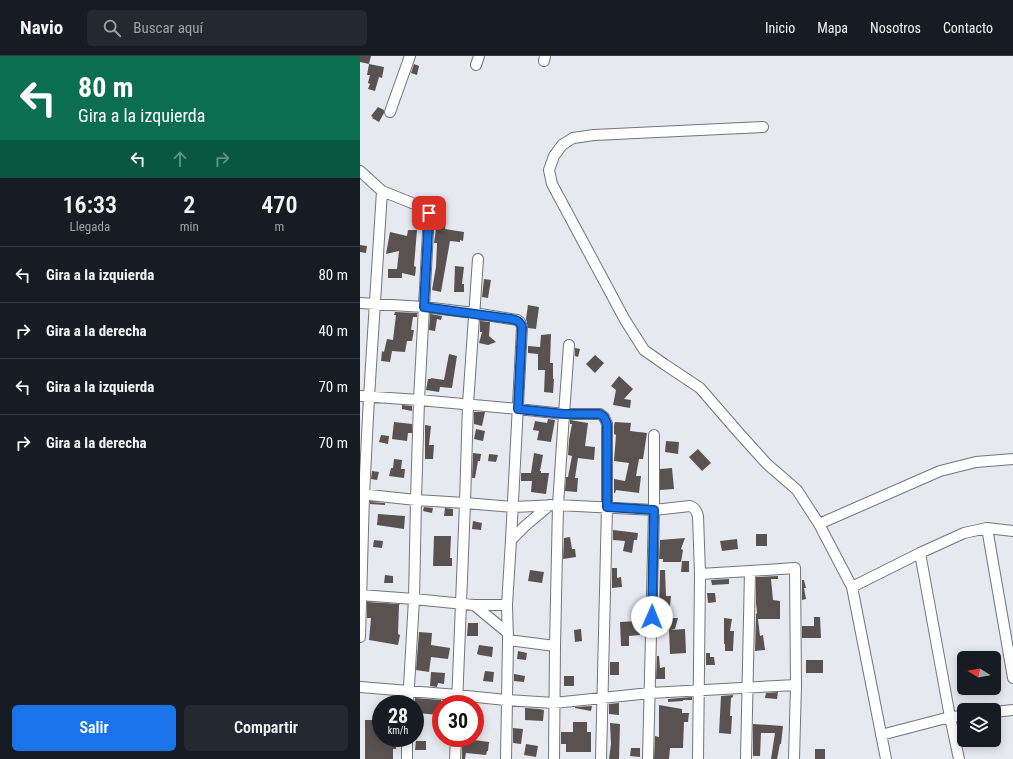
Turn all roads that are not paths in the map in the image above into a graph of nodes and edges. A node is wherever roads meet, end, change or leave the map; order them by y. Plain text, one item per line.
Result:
1 (410, 56) edge
2 (390, 112) dead end
3 (763, 127) dead end
4 (360, 171) edge
5 (382, 191) junction
6 (478, 259) dead end
7 (360, 303) edge
8 (375, 304) junction
9 (424, 307) junction
10 (474, 313) junction
11 (569, 345) dead end
12 (364, 397) edge
13 (419, 400) junction
14 (468, 404) junction
15 (518, 409) junction
16 (564, 414) junction
17 (654, 435) dead end
18 (1013, 459) edge
19 (362, 494) edge
20 (416, 500) junction
21 (465, 503) junction
22 (554, 505) junction
23 (512, 506) junction
24 (607, 507) junction
25 (654, 510) junction
26 (819, 524) junction
27 (987, 528) junction
28 (1013, 531) edge
29 (511, 540) junction
30 (920, 553) junction
31 (750, 571) junction
32 (700, 574) junction
33 (852, 587) junction
34 (361, 595) edge
35 (414, 599) junction
36 (461, 603) junction
37 (474, 605) junction
38 (507, 605) junction
39 (360, 637) edge
40 (508, 637) junction
41 (555, 646) junction
42 (1013, 678) edge
43 (796, 685) junction
44 (360, 687) edge
45 (747, 688) junction
46 (698, 690) junction
47 (408, 691) junction
48 (650, 693) junction
49 (408, 695) edge
50 (432, 695) edge
51 (457, 695) edge
52 (602, 698) junction
53 (484, 700) edge
54 (506, 700) junction
55 (554, 703) junction
56 (1013, 710) edge
57 (1001, 711) edge
58 (957, 716) edge
59 (950, 717) junction
60 (881, 735) junction
61 (407, 747) edge
62 (456, 747) edge
63 (407, 759) edge
64 (455, 759) edge
65 (506, 759) edge
66 (554, 759) edge
67 (601, 759) edge
68 (648, 759) edge
69 (698, 759) edge
70 (746, 759) edge
71 (794, 759) edge
72 (886, 759) edge
73 (958, 759) edge

1 - 2 street
3 - 26 street
4 - 5 street
5 - 8 street
5 - 9 street
6 - 10 street
7 - 8 street
8 - 9 street
8 - 12 street
9 - 10 street
9 - 13 street
10 - 14 street
10 - 15 street
11 - 16 street
12 - 13 street
12 - 19 street
13 - 14 street
13 - 20 street
14 - 15 street
14 - 21 street
15 - 16 street
15 - 23 street
16 - 22 street
16 - 24 street
17 - 25 street
18 - 26 street
19 - 20 street
19 - 34 street
20 - 21 street
20 - 35 street
21 - 23 street
21 - 36 street
22 - 23 street
22 - 24 street
22 - 29 street
22 - 41 street
23 - 29 street
24 - 25 street
24 - 52 street
25 - 32 street
25 - 48 street
26 - 33 street
27 - 28 street
27 - 30 street
27 - 42 street
29 - 38 street
30 - 33 street
30 - 59 street
31 - 32 street
31 - 43 street
31 - 45 street
32 - 46 street
33 - 60 street
34 - 35 street
34 - 39 street
35 - 36 street
35 - 47 street
36 - 37 street
36 - 51 street
37 - 38 street
37 - 40 street
38 - 40 street
40 - 41 street
40 - 54 street
41 - 55 street
43 - 45 street
43 - 71 street
44 - 47 street
45 - 46 street
45 - 70 street
46 - 48 street
46 - 69 street
47 - 49 street
47 - 50 street
48 - 52 street
48 - 68 street
52 - 55 street
52 - 67 street
53 - 54 street
54 - 55 street
54 - 65 street
55 - 66 street
56 - 57 street
58 - 59 street
59 - 60 street
59 - 73 street
60 - 72 street
61 - 63 street
62 - 64 street

